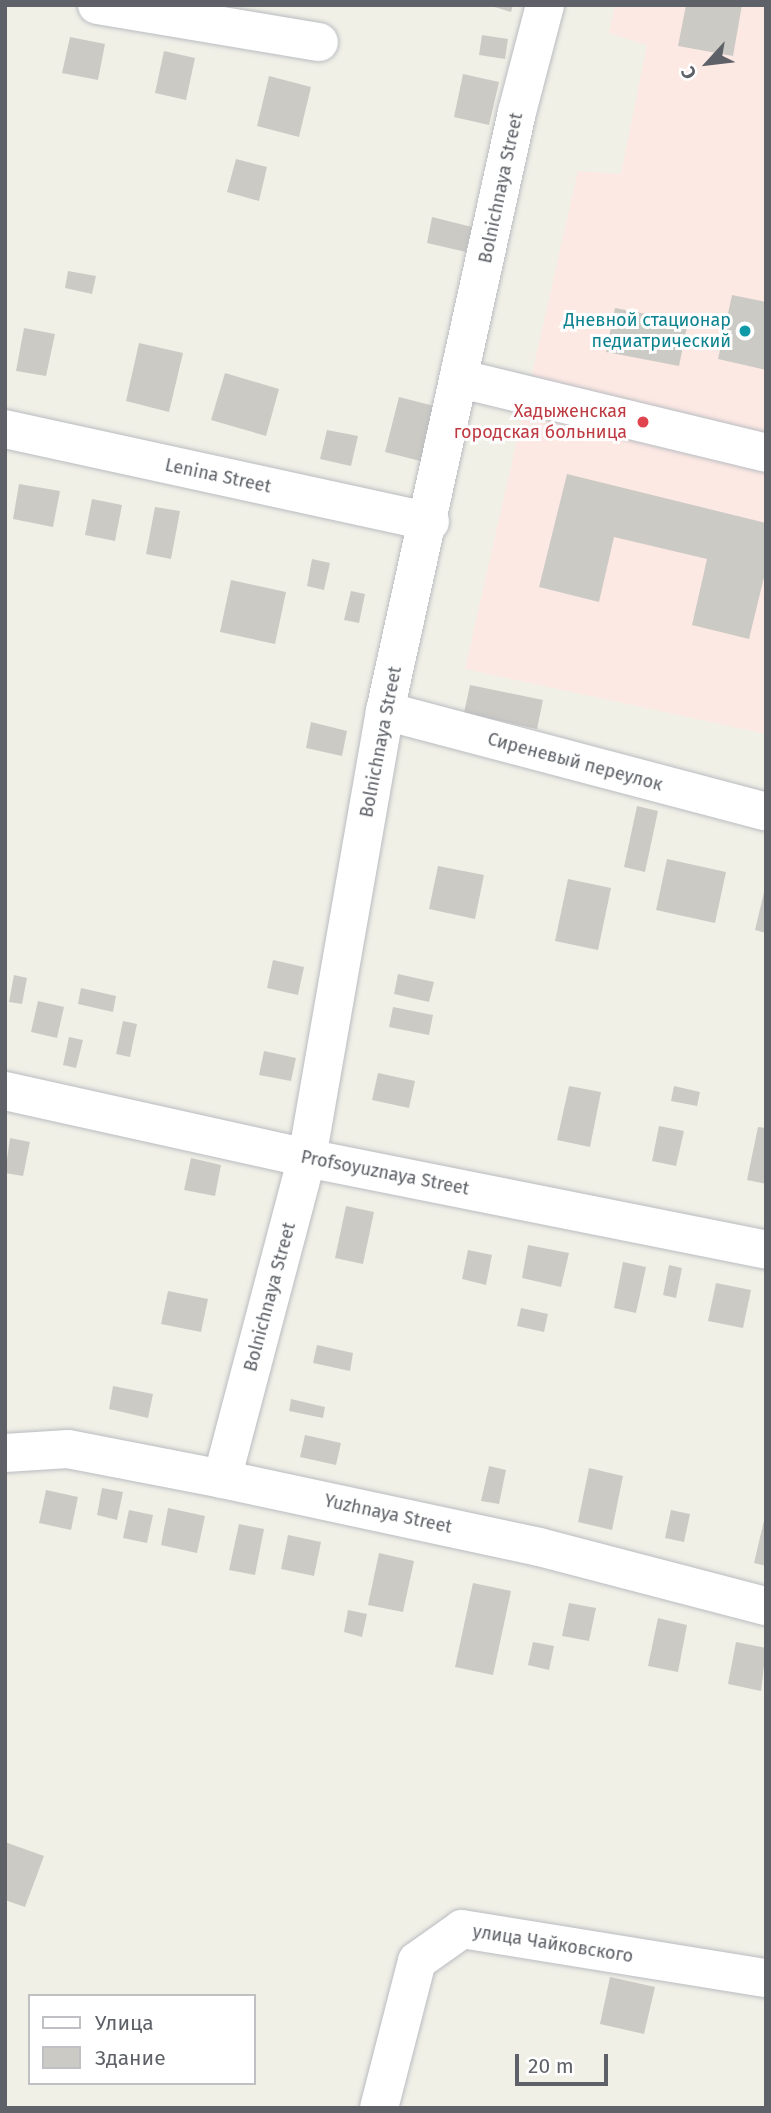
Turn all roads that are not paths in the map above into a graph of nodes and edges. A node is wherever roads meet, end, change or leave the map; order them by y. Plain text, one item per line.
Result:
1 (97, 5) edge
2 (545, 5) edge
3 (319, 41) dead end
4 (461, 379) junction
5 (5, 429) edge
6 (766, 453) edge
7 (430, 522) junction
8 (385, 711) junction
9 (766, 812) edge
10 (5, 1091) edge
11 (307, 1158) junction
12 (766, 1250) edge
13 (5, 1453) edge
14 (222, 1479) junction
15 (766, 1606) edge
16 (766, 1978) edge
17 (379, 2108) edge

1 - 3 street
2 - 4 street, Bolnichnaya Street
4 - 6 street
4 - 7 street, Bolnichnaya Street
5 - 7 street, Lenina Street
7 - 8 street, Bolnichnaya Street
8 - 9 street, Сиреневый переулок
8 - 11 street, Bolnichnaya Street
10 - 11 street, Profsoyuznaya Street
11 - 12 street, Profsoyuznaya Street
11 - 14 street, Bolnichnaya Street
13 - 14 street, Yuzhnaya Street
14 - 15 street, Yuzhnaya Street
16 - 17 street, улица Чайковского

